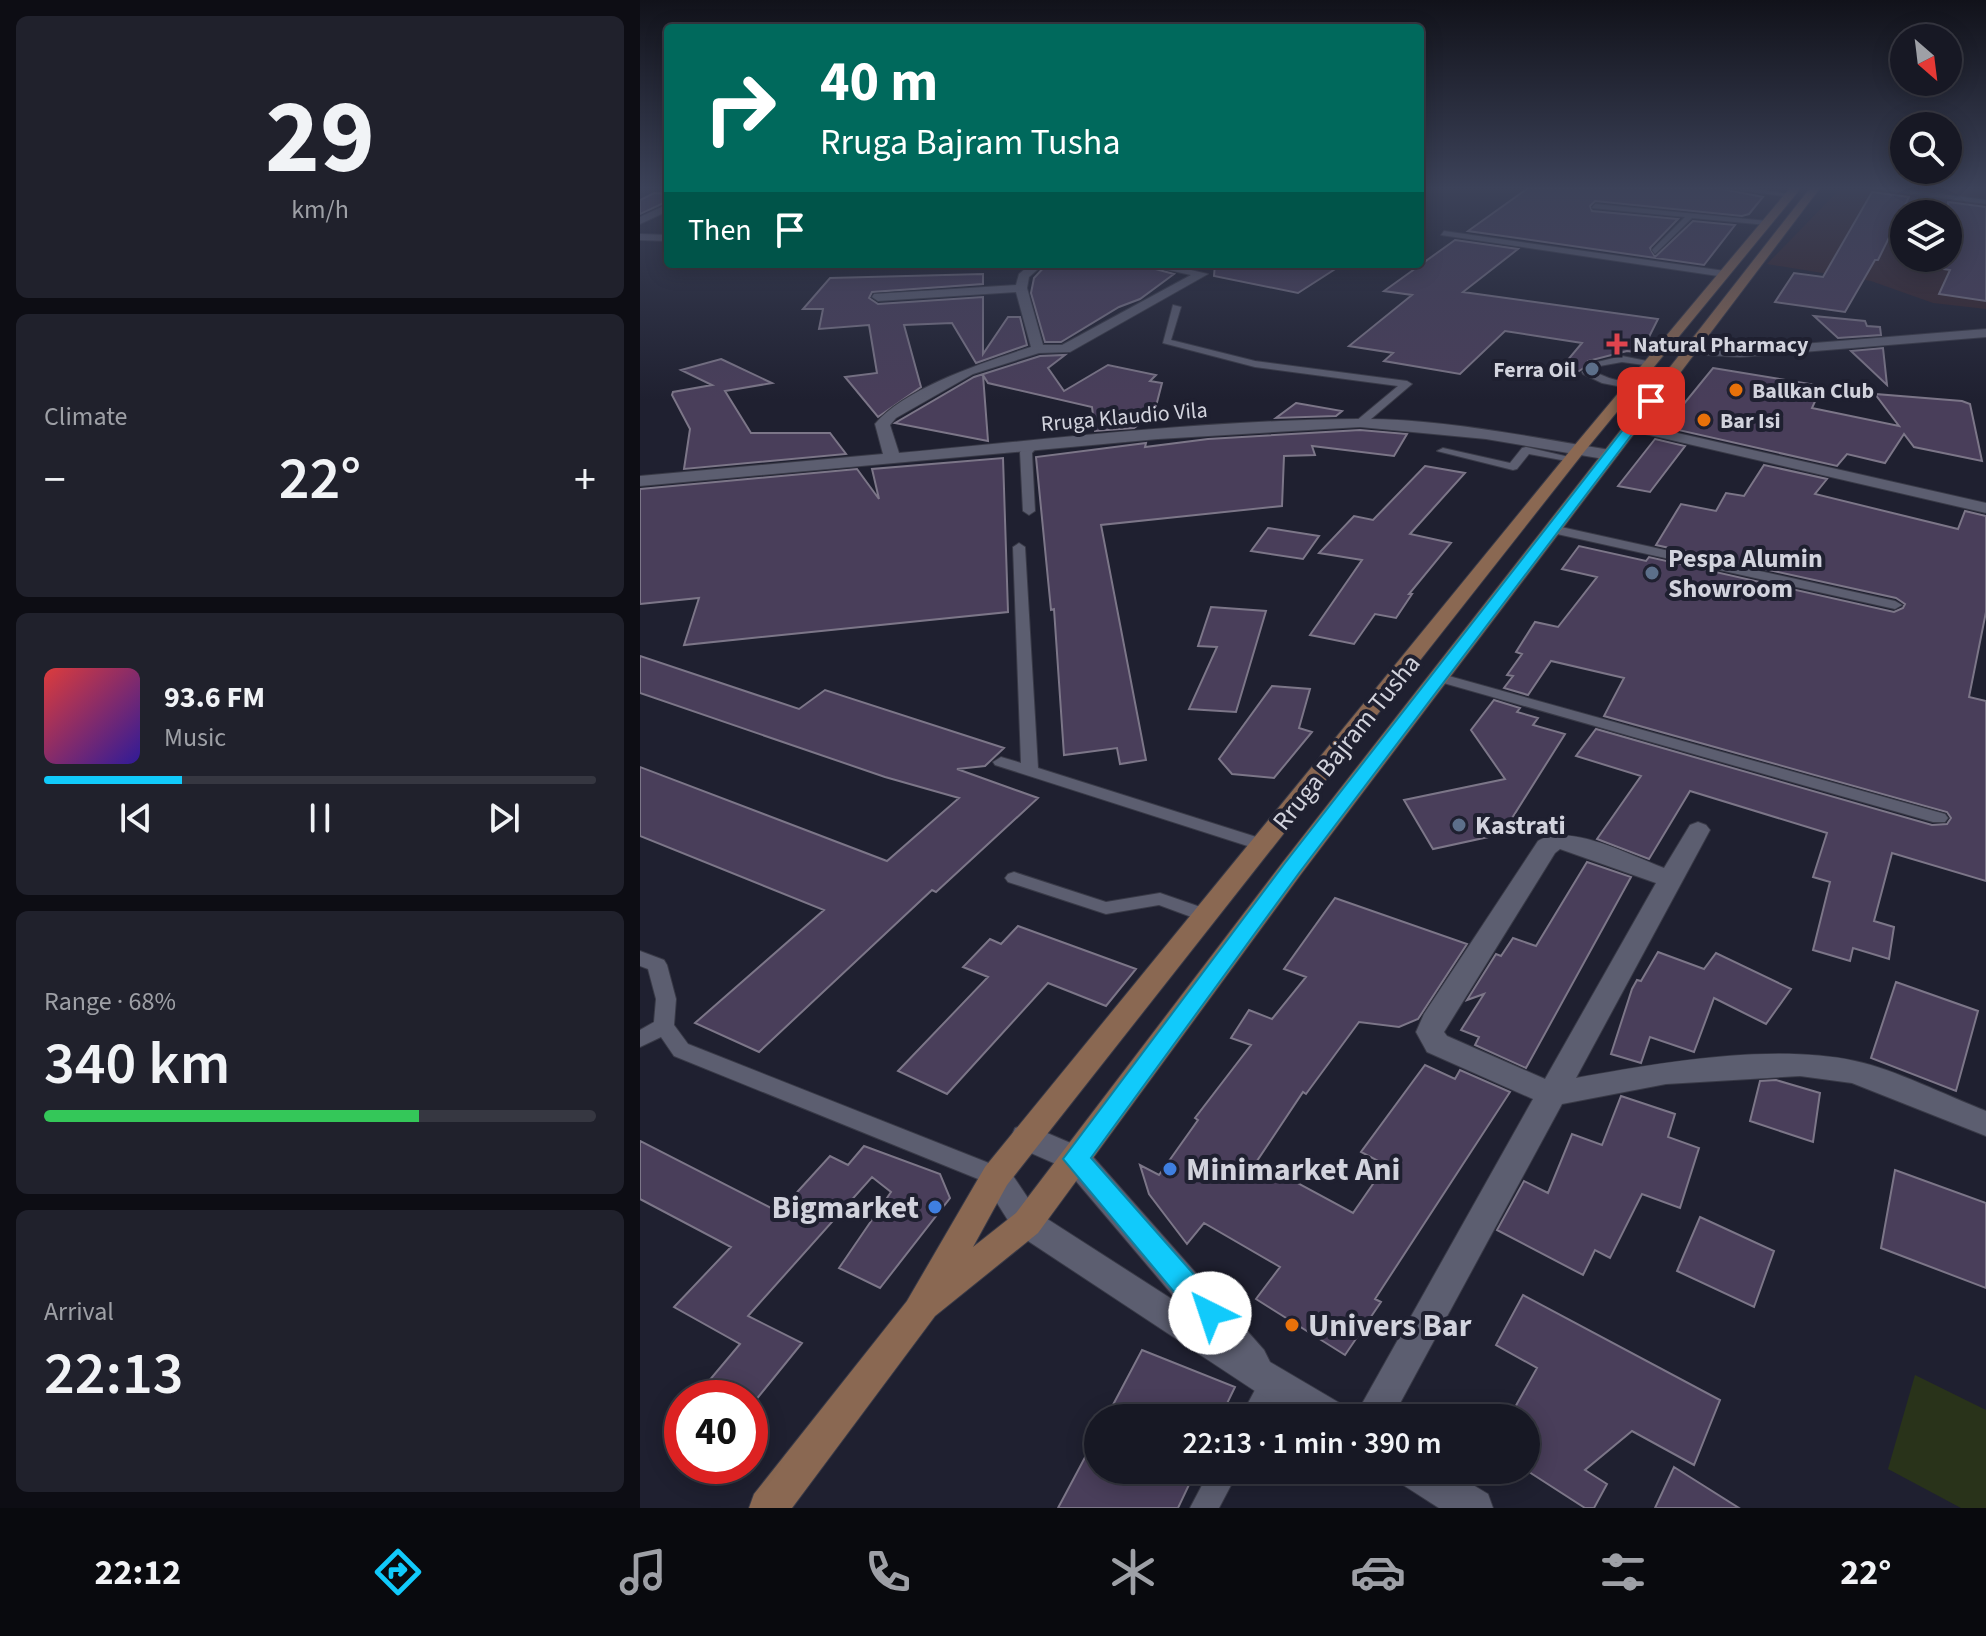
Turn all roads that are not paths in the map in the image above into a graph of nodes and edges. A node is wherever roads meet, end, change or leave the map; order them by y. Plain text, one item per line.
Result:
1 (1618, 258) edge
2 (1738, 258) edge
3 (1760, 258) edge
4 (1033, 268) edge
5 (1168, 268) edge
6 (1725, 274) junction
7 (1021, 288) junction
8 (878, 297) dead end
9 (1176, 307) dead end
10 (1986, 333) edge
11 (1038, 349) junction
12 (1689, 350) junction
13 (1652, 363) junction
14 (1633, 386) junction
15 (1360, 423) junction
16 (1633, 427) junction
17 (1033, 445) junction
18 (1443, 451) dead end
19 (1576, 454) junction
20 (1610, 455) junction
21 (892, 457) junction
22 (640, 481) edge
23 (1986, 508) edge
24 (1029, 511) dead end
25 (1552, 529) junction
26 (1019, 547) dead end
27 (1895, 605) dead end
28 (1438, 677) junction
29 (1001, 762) dead end
30 (1030, 772) junction
31 (1939, 818) dead end
32 (1698, 830) dead end
33 (1263, 845) junction
34 (1014, 878) dead end
35 (1671, 880) junction
36 (1205, 916) junction
37 (640, 958) edge
38 (664, 1026) junction
39 (640, 1039) edge
40 (1551, 1094) junction
41 (1986, 1124) edge
42 (1026, 1137) junction
43 (1076, 1159) junction
44 (996, 1176) junction
45 (1027, 1223) junction
46 (919, 1312) junction
47 (1272, 1384) junction
48 (1261, 1404) edge
49 (1306, 1404) edge
50 (1380, 1404) edge
51 (1217, 1484) edge
52 (1435, 1484) edge
53 (768, 1508) edge
54 (1204, 1508) edge
55 (1474, 1508) edge

1 - 6 lane
2 - 6 main road, Rruga Bajram Tusha
3 - 12 main road, Rruga Bajram Tusha
4 - 7 street
5 - 11 street
6 - 13 main road, Rruga Bajram Tusha
7 - 8 street
7 - 11 street
9 - 15 lane
10 - 12 street
11 - 21 street
12 - 16 main road, Rruga Bajram Tusha
13 - 14 main road, Rruga Bajram Tusha
13 - 14 lane
14 - 19 main road, Rruga Bajram Tusha
15 - 17 street, Rruga Klaudio Vila
15 - 19 street, Rruga Klaudio Vila
16 - 20 main road, Rruga Bajram Tusha
16 - 23 street
17 - 21 street, Rruga Klaudio Vila
17 - 24 lane
18 - 19 lane
19 - 20 street, Rruga Klaudio Vila
19 - 33 main road, Rruga Bajram Tusha
20 - 25 main road, Rruga Bajram Tusha
21 - 22 street, Rruga Klaudio Vila
25 - 27 lane
25 - 28 main road, Rruga Bajram Tusha
26 - 30 lane
28 - 31 lane
28 - 43 main road, Rruga Bajram Tusha
29 - 30 lane
30 - 33 lane
32 - 35 street
33 - 36 main road, Rruga Bajram Tusha
34 - 36 lane
35 - 40 street
35 - 40 street
36 - 42 main road, Rruga Bajram Tusha
37 - 38 lane
38 - 39 lane
38 - 44 lane
40 - 41 street
40 - 50 street
42 - 43 street
42 - 44 main road, Rruga Bajram Tusha
43 - 45 main road, Rruga Bajram Tusha
43 - 47 street
44 - 45 street
44 - 46 main road, Rruga Bajram Tusha
45 - 46 main road, Rruga Bajram Tusha
45 - 47 street
46 - 53 main road, Rruga Bajram Tusha
47 - 48 lane
47 - 49 street
51 - 54 lane
52 - 55 street

